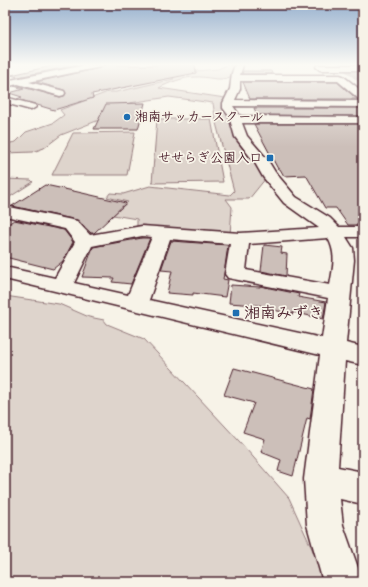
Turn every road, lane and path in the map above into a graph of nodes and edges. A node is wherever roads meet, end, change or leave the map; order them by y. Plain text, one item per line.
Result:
1 (55, 92) edge
2 (236, 92) edge
3 (60, 94) dead end
4 (5, 100) edge
5 (228, 103) junction
6 (363, 104) edge
7 (31, 107) dead end
8 (235, 119) junction
9 (363, 120) edge
10 (5, 211) edge
11 (163, 232) junction
12 (334, 232) junction
13 (363, 232) edge
14 (240, 239) junction
15 (85, 242) junction
16 (5, 273) edge
17 (61, 287) junction
18 (340, 294) junction
19 (136, 304) junction
20 (333, 350) junction
21 (363, 356) edge
22 (321, 479) junction
23 (363, 488) edge
24 (343, 582) edge

1 - 3 street
2 - 5 street
4 - 7 street
5 - 6 street
5 - 8 street
8 - 9 street
8 - 12 street
10 - 15 street
11 - 14 street
11 - 15 street
11 - 19 street
12 - 13 street
12 - 14 street
12 - 18 street
14 - 18 street
15 - 17 street
16 - 17 street
17 - 19 street
18 - 20 street
19 - 20 street
20 - 21 street
20 - 22 street
22 - 23 street
22 - 24 street

